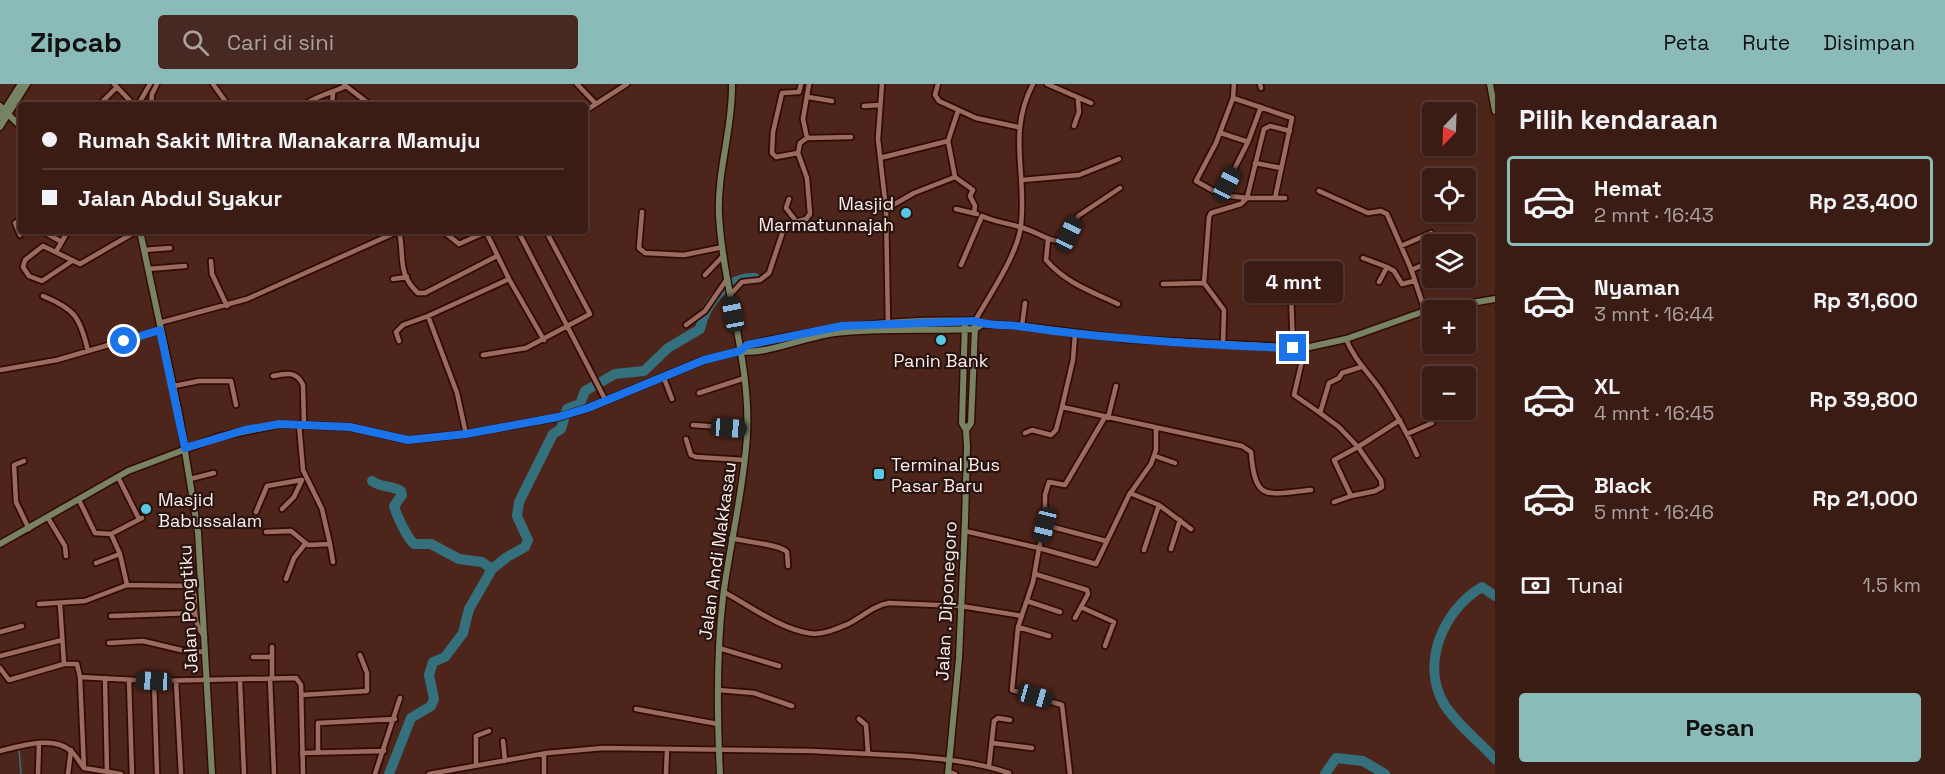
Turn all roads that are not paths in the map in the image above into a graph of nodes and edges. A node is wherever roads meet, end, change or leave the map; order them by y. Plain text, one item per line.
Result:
1 (21, 84) edge
2 (27, 84) edge
3 (150, 84) edge
4 (156, 84) edge
5 (213, 84) edge
6 (577, 84) edge
7 (627, 84) edge
8 (732, 84) edge
9 (801, 84) edge
10 (810, 84) edge
11 (882, 84) edge
12 (938, 84) edge
13 (1033, 84) edge
14 (1047, 84) edge
15 (1234, 84) edge
16 (1490, 84) edge
17 (345, 85) edge
18 (116, 86) edge
19 (333, 93) junction
20 (805, 93) junction
21 (1076, 98) junction
22 (1233, 98) junction
23 (832, 101) dead end
24 (102, 102) edge
25 (131, 102) edge
26 (140, 102) edge
27 (151, 102) edge
28 (226, 102) edge
29 (307, 102) edge
30 (332, 102) edge
31 (366, 102) edge
32 (595, 103) junction
33 (1091, 103) dead end
34 (879, 105) junction
35 (864, 106) dead end
36 (1261, 107) junction
37 (588, 109) edge
38 (5, 110) edge
39 (958, 111) junction
40 (1495, 111) edge
41 (0, 117) edge
42 (18, 124) edge
43 (1074, 126) dead end
44 (0, 127) edge
45 (1018, 127) junction
46 (1290, 131) junction
47 (1221, 133) junction
48 (851, 137) dead end
49 (807, 138) junction
50 (948, 141) junction
51 (1248, 142) junction
52 (798, 153) junction
53 (880, 158) junction
54 (1119, 159) dead end
55 (1255, 163) junction
56 (1281, 168) junction
57 (955, 177) junction
58 (1022, 180) junction
59 (1120, 188) dead end
60 (1319, 191) dead end
61 (1221, 195) junction
62 (1247, 198) junction
63 (1275, 198) junction
64 (1286, 198) dead end
65 (789, 199) dead end
66 (886, 209) junction
67 (956, 209) dead end
68 (642, 212) dead end
69 (974, 213) junction
70 (982, 216) junction
71 (795, 219) junction
72 (1021, 227) junction
73 (1431, 233) dead end
74 (47, 234) edge
75 (66, 234) edge
76 (133, 234) edge
77 (139, 234) edge
78 (392, 234) edge
79 (399, 234) edge
80 (447, 234) edge
81 (482, 234) edge
82 (488, 234) edge
83 (520, 234) edge
84 (548, 234) edge
85 (1048, 240) junction
86 (60, 241) junction
87 (723, 246) junction
88 (1401, 246) junction
89 (170, 248) dead end
90 (57, 250) junction
91 (144, 250) junction
92 (724, 255) junction
93 (497, 256) junction
94 (1363, 258) dead end
95 (72, 261) junction
96 (211, 261) dead end
97 (961, 265) dead end
98 (1422, 265) edge
99 (185, 266) dead end
100 (1387, 267) junction
101 (148, 269) junction
102 (1411, 270) junction
103 (705, 275) dead end
104 (407, 278) junction
105 (393, 279) dead end
106 (509, 279) junction
107 (1414, 281) junction
108 (1379, 282) dead end
109 (1203, 283) junction
110 (1163, 284) dead end
111 (728, 287) junction
112 (1323, 288) dead end
113 (43, 296) dead end
114 (1495, 299) edge
115 (1025, 303) dead end
116 (1118, 303) dead end
117 (1422, 303) edge
118 (1476, 303) edge
119 (227, 306) junction
120 (1422, 312) edge
121 (428, 316) junction
122 (965, 321) junction
123 (975, 321) junction
124 (888, 323) junction
125 (686, 324) dead end
126 (983, 324) junction
127 (1022, 326) junction
128 (159, 327) junction
129 (568, 327) junction
130 (975, 329) junction
131 (964, 330) junction
132 (888, 331) junction
133 (1075, 334) junction
134 (1346, 339) junction
135 (544, 340) junction
136 (399, 342) dead end
137 (1223, 345) junction
138 (1293, 348) junction
139 (1305, 348) junction
140 (88, 351) junction
141 (740, 351) junction
142 (483, 355) dead end
143 (1361, 367) junction
144 (0, 370) edge
145 (273, 376) dead end
146 (664, 378) junction
147 (746, 378) junction
148 (174, 386) junction
149 (1116, 386) dead end
150 (699, 393) dead end
151 (672, 399) dead end
152 (606, 401) junction
153 (236, 405) dead end
154 (1062, 407) junction
155 (1320, 413) junction
156 (1106, 417) junction
157 (1400, 420) junction
158 (1432, 423) dead end
159 (302, 424) junction
160 (693, 425) dead end
161 (1155, 428) junction
162 (747, 429) junction
163 (966, 430) junction
164 (1025, 433) dead end
165 (466, 434) junction
166 (1407, 434) junction
167 (686, 439) dead end
168 (1358, 447) junction
169 (185, 448) junction
170 (1417, 455) dead end
171 (1155, 456) junction
172 (744, 460) junction
173 (24, 461) dead end
174 (1174, 463) dead end
175 (214, 473) dead end
176 (118, 477) junction
177 (190, 479) junction
178 (308, 479) junction
179 (301, 480) junction
180 (1311, 490) dead end
181 (1130, 493) junction
182 (1351, 496) junction
183 (79, 500) junction
184 (1334, 502) dead end
185 (1159, 505) junction
186 (282, 509) dead end
187 (256, 512) dead end
188 (48, 518) junction
189 (1179, 520) junction
190 (1045, 525) junction
191 (29, 529) junction
192 (1191, 529) dead end
193 (965, 531) junction
194 (266, 532) dead end
195 (111, 534) junction
196 (731, 538) junction
197 (1106, 542) junction
198 (0, 544) edge
199 (305, 544) junction
200 (330, 544) junction
201 (1039, 548) junction
202 (1171, 549) dead end
203 (1144, 550) dead end
204 (120, 554) junction
205 (66, 556) dead end
206 (333, 562) dead end
207 (96, 563) dead end
208 (788, 566) dead end
209 (1035, 574) junction
210 (286, 579) dead end
211 (127, 585) junction
212 (724, 592) junction
213 (1027, 601) junction
214 (39, 604) dead end
215 (60, 604) junction
216 (961, 606) junction
217 (1083, 608) junction
218 (1060, 612) dead end
219 (193, 613) junction
220 (1020, 615) junction
221 (111, 616) dead end
222 (1075, 618) dead end
223 (22, 626) dead end
224 (1018, 627) junction
225 (0, 632) edge
226 (1049, 636) dead end
227 (205, 637) junction
228 (62, 640) junction
229 (109, 643) dead end
230 (1105, 646) dead end
231 (272, 647) dead end
232 (719, 648) junction
233 (206, 652) junction
234 (360, 655) dead end
235 (0, 656) edge
236 (253, 657) dead end
237 (272, 657) junction
238 (64, 664) junction
239 (779, 666) dead end
240 (0, 668) edge
241 (80, 677) junction
242 (105, 678) junction
243 (271, 679) junction
244 (129, 680) junction
245 (154, 681) junction
246 (176, 681) junction
247 (207, 681) junction
248 (240, 681) junction
249 (718, 690) junction
250 (301, 695) junction
251 (400, 698) dead end
252 (792, 706) dead end
253 (636, 709) dead end
254 (859, 719) dead end
255 (395, 720) junction
256 (1010, 720) dead end
257 (718, 724) junction
258 (489, 731) dead end
259 (503, 741) dead end
260 (39, 743) junction
261 (992, 743) junction
262 (1032, 748) dead end
263 (667, 749) junction
264 (719, 749) junction
265 (71, 750) junction
266 (0, 751) edge
267 (384, 751) junction
268 (302, 753) junction
269 (318, 753) junction
270 (868, 753) junction
271 (544, 754) junction
272 (948, 759) junction
273 (505, 760) junction
274 (476, 765) junction
275 (989, 766) junction
276 (84, 768) junction
277 (96, 772) edge
278 (107, 772) junction
279 (950, 773) edge
280 (1009, 773) edge
281 (38, 774) edge
282 (68, 774) edge
283 (121, 774) edge
284 (132, 774) edge
285 (157, 774) edge
286 (182, 774) edge
287 (212, 774) edge
288 (244, 774) edge
289 (274, 774) edge
290 (303, 774) edge
291 (375, 774) edge
292 (429, 774) edge
293 (544, 774) edge
294 (666, 774) edge
295 (720, 774) edge
296 (1070, 774) edge

1 - 38 street
2 - 38 street
3 - 26 street
4 - 27 street
5 - 28 street
6 - 32 street
7 - 32 street
8 - 87 street, Jalan Andi Makkasau
9 - 20 street
10 - 20 street
11 - 34 street
12 - 39 street
13 - 45 street
14 - 21 street
15 - 22 street
16 - 40 street
17 - 19 street
17 - 31 street
18 - 24 street
18 - 25 street
19 - 29 street
19 - 30 street
20 - 23 street
20 - 49 street
20 - 52 street
21 - 33 street
21 - 43 street
22 - 36 street
22 - 47 street
32 - 37 street
34 - 35 street
34 - 53 street
36 - 46 street
36 - 51 street
38 - 41 street
38 - 42 street
38 - 44 street
39 - 45 street
39 - 50 street
45 - 58 street
46 - 55 street
46 - 56 street
47 - 51 street
47 - 61 street
48 - 49 street
49 - 52 street
50 - 53 street
50 - 57 street
51 - 61 street
52 - 71 street
53 - 66 street
54 - 58 street
55 - 56 street
55 - 62 street
56 - 63 street
57 - 66 street
57 - 69 street
58 - 72 street
59 - 85 street
60 - 88 street
61 - 62 street
62 - 63 street
62 - 109 street
63 - 64 street
65 - 71 street
66 - 124 street
67 - 69 street
68 - 87 street
69 - 70 street
70 - 72 street
70 - 97 street
71 - 111 street
72 - 85 street
72 - 123 street
73 - 88 street
74 - 86 street
75 - 86 street
76 - 95 street
77 - 91 street, Jalan Pongtiku
78 - 119 street
79 - 104 street
80 - 81 street
82 - 93 street
83 - 129 street
84 - 129 street
85 - 116 street
86 - 90 street
87 - 92 street, Jalan Andi Makkasau
88 - 102 street
89 - 91 street
90 - 95 street
90 - 95 street
91 - 101 street, Jalan Pongtiku
92 - 103 street
92 - 111 street, Jalan Andi Makkasau
93 - 104 street
93 - 106 street
94 - 100 street
96 - 119 street
98 - 102 street
99 - 101 street
100 - 107 street
100 - 108 street
101 - 128 street, Jalan Pongtiku
102 - 107 street
104 - 105 street
106 - 121 street
106 - 135 street
107 - 117 street
109 - 110 street
109 - 137 street
111 - 125 street
111 - 141 street, Jalan Andi Makkasau
112 - 138 street
113 - 140 street
114 - 118 street
115 - 127 street
119 - 128 street
120 - 134 street
121 - 136 street
121 - 165 street
122 - 123 street
122 - 124 street
122 - 131 street
123 - 126 street
123 - 130 street
124 - 132 street
124 - 141 street
126 - 127 street
126 - 130 street
127 - 133 street
128 - 140 street
128 - 148 street, Jalan Pongtiku
129 - 135 street
129 - 152 street
130 - 131 street
130 - 163 street
131 - 132 street
131 - 163 street
132 - 141 street
133 - 137 street
133 - 154 street
134 - 139 street
134 - 143 street
135 - 142 street
137 - 138 street
138 - 139 street
139 - 155 street
140 - 144 street
141 - 146 street
141 - 147 street, Jalan Andi Makkasau
143 - 155 street
143 - 157 street
145 - 159 street
146 - 151 street
146 - 152 street
147 - 150 street
147 - 162 street, Jalan Andi Makkasau
148 - 153 street
148 - 169 street, Jalan Pongtiku
149 - 156 street
152 - 165 street
154 - 156 street
154 - 164 street
155 - 168 street
156 - 161 street
156 - 190 street
157 - 166 street
157 - 168 street
158 - 166 street
159 - 165 street
159 - 169 street
159 - 178 street
160 - 162 street
161 - 171 street
161 - 180 street
162 - 172 street, Jalan Andi Makkasau
163 - 193 street, Jalan . Diponegoro
166 - 170 street
167 - 172 street
168 - 182 street
168 - 182 street
169 - 176 street
169 - 177 street, Jalan Pongtiku
171 - 174 street
171 - 181 street
172 - 196 street, Jalan Andi Makkasau
173 - 191 street
175 - 177 street
176 - 183 street
176 - 195 street
177 - 227 street, Jalan Pongtiku
178 - 179 street
178 - 200 street
179 - 186 street
179 - 187 street
181 - 185 street
181 - 197 street
182 - 184 street
183 - 188 street
183 - 195 street
185 - 189 street
185 - 203 street
188 - 191 street
188 - 205 street
189 - 192 street
189 - 202 street
190 - 197 street
190 - 201 street
191 - 198 street
193 - 201 street
193 - 216 street, Jalan . Diponegoro
194 - 199 street
195 - 204 street
196 - 208 street
196 - 212 street, Jalan Andi Makkasau
197 - 201 street
199 - 200 street
199 - 210 street
200 - 206 street
201 - 209 street
204 - 207 street
204 - 211 street
209 - 213 street
209 - 217 street
211 - 215 street
211 - 219 street
212 - 216 street
212 - 232 street, Jalan Andi Makkasau
213 - 218 street
213 - 220 street
214 - 215 street
215 - 228 street
216 - 220 street
216 - 272 street, Jalan . Diponegoro
217 - 222 street
217 - 230 street
219 - 221 street
219 - 227 street
220 - 224 street
223 - 225 street
224 - 226 street
224 - 296 street
227 - 233 street, Jalan Pongtiku
228 - 235 street
228 - 238 street
229 - 233 street
231 - 237 street
232 - 239 street
232 - 249 street, Jalan Andi Makkasau
233 - 247 street, Jalan Pongtiku
234 - 250 street
236 - 237 street
237 - 243 street
238 - 240 street
238 - 241 street
241 - 242 street
241 - 276 street
242 - 244 street
242 - 278 street
243 - 248 street
243 - 250 street
243 - 289 street
244 - 245 street
244 - 284 street
245 - 246 street
245 - 285 street
246 - 247 street
246 - 286 street
247 - 248 street
247 - 287 street, Jalan Pongtiku
248 - 288 street
249 - 252 street
249 - 257 street, Jalan Andi Makkasau
250 - 268 street
251 - 255 street
253 - 257 street
254 - 270 street
255 - 267 street
255 - 269 street
256 - 261 street
257 - 264 street, Jalan Andi Makkasau
258 - 274 street
259 - 273 street
260 - 265 street
260 - 266 street
260 - 281 street
261 - 262 street
261 - 275 street
263 - 264 street
263 - 271 street
263 - 294 street
264 - 270 street
264 - 295 street, Jalan Andi Makkasau
265 - 276 street
265 - 282 street
267 - 269 street
267 - 291 street
268 - 269 street
268 - 290 street
270 - 272 street
271 - 273 street
271 - 293 street
272 - 275 street
272 - 279 street, Jalan . Diponegoro
273 - 274 street
274 - 292 street
275 - 280 street
276 - 277 street
277 - 278 street
278 - 283 street

